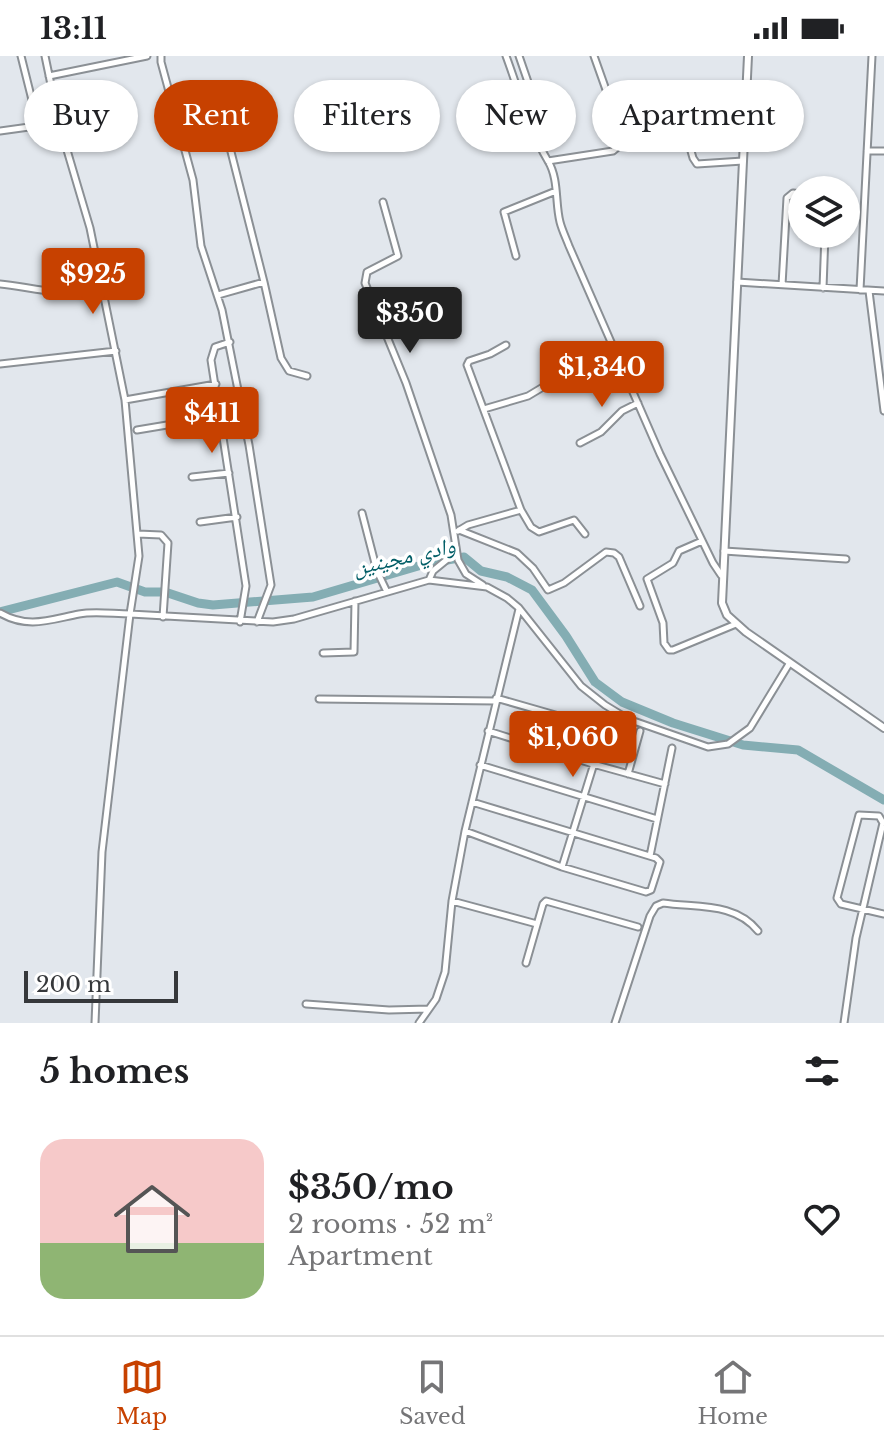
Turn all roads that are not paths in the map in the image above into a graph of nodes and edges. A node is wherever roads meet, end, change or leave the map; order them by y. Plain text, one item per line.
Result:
1 (21, 56) edge
2 (45, 56) edge
3 (147, 56) edge
4 (161, 56) edge
5 (506, 56) edge
6 (519, 56) edge
7 (594, 56) edge
8 (748, 56) edge
9 (872, 56) edge
10 (136, 57) edge
11 (49, 76) junction
12 (27, 80) edge
13 (50, 80) edge
14 (515, 80) edge
15 (527, 80) edge
16 (24, 127) edge
17 (0, 131) edge
18 (867, 151) junction
19 (884, 151) edge
20 (68, 152) edge
21 (231, 152) edge
22 (540, 152) edge
23 (691, 152) edge
24 (548, 161) junction
25 (743, 161) junction
26 (556, 191) junction
27 (788, 197) edge
28 (383, 202) dead end
29 (824, 248) edge
30 (516, 256) dead end
31 (97, 265) junction
32 (736, 281) junction
33 (264, 282) junction
34 (0, 284) edge
35 (782, 285) junction
36 (823, 288) junction
37 (860, 290) junction
38 (869, 291) junction
39 (884, 291) edge
40 (218, 295) junction
41 (230, 342) junction
42 (506, 345) dead end
43 (116, 351) junction
44 (620, 363) junction
45 (0, 364) edge
46 (307, 376) dead end
47 (216, 384) junction
48 (883, 397) edge
49 (125, 400) junction
50 (638, 403) junction
51 (484, 409) junction
52 (884, 411) edge
53 (221, 416) junction
54 (137, 430) dead end
55 (580, 443) dead end
56 (229, 473) junction
57 (192, 477) dead end
58 (521, 510) junction
59 (362, 513) dead end
60 (237, 517) junction
61 (200, 522) dead end
62 (457, 532) junction
63 (138, 534) junction
64 (585, 534) dead end
65 (702, 541) junction
66 (723, 551) junction
67 (455, 553) junction
68 (846, 559) dead end
69 (721, 575) junction
70 (429, 580) junction
71 (487, 587) junction
72 (385, 589) junction
73 (355, 601) junction
74 (640, 606) dead end
75 (519, 608) junction
76 (1, 614) edge
77 (130, 614) junction
78 (163, 617) junction
79 (240, 622) junction
80 (257, 622) junction
81 (736, 624) junction
82 (323, 653) dead end
83 (789, 664) junction
84 (319, 699) dead end
85 (496, 700) junction
86 (609, 715) dead end
87 (884, 728) edge
88 (604, 729) junction
89 (488, 731) junction
90 (640, 731) dead end
91 (672, 748) dead end
92 (593, 764) junction
93 (480, 765) junction
94 (628, 774) junction
95 (665, 784) junction
96 (583, 797) junction
97 (472, 802) junction
98 (657, 819) junction
99 (883, 823) edge
100 (465, 831) junction
101 (573, 832) junction
102 (650, 856) junction
103 (562, 867) junction
104 (452, 901) junction
105 (863, 910) junction
106 (884, 914) edge
107 (537, 924) junction
108 (638, 927) dead end
109 (758, 931) dead end
110 (526, 963) dead end
111 (306, 1004) dead end
112 (430, 1009) junction
113 (95, 1023) edge
114 (419, 1023) edge
115 (615, 1023) edge
116 (844, 1023) edge

1 - 12 street
2 - 11 street
3 - 10 street
4 - 40 street
5 - 14 street
6 - 15 street
7 - 24 street
8 - 25 street
9 - 18 street
10 - 11 street
11 - 13 street
16 - 17 street
18 - 19 street
18 - 37 street
20 - 31 street
21 - 33 street
22 - 24 street
23 - 25 street
24 - 26 street
25 - 32 street
26 - 30 street
26 - 44 street
27 - 35 street
28 - 62 street
29 - 36 street
31 - 34 street
31 - 43 street
32 - 35 street
32 - 66 street
33 - 40 street
33 - 46 street
35 - 36 street
36 - 37 street
37 - 38 street
38 - 39 street
38 - 48 street
40 - 41 street
41 - 47 street
41 - 80 street
42 - 51 street
43 - 45 street
43 - 49 street
44 - 50 street
44 - 51 street
47 - 49 street
47 - 53 street
48 - 52 street
49 - 63 street
50 - 55 street
50 - 65 street
51 - 58 street
53 - 54 street
53 - 56 street
56 - 57 street
56 - 60 street
58 - 62 street
58 - 64 street
59 - 72 street
60 - 61 street
60 - 79 street
62 - 67 street
62 - 74 street
63 - 77 street
63 - 78 street
65 - 69 street
65 - 81 street
66 - 68 street
66 - 69 street
67 - 70 street
67 - 71 street
69 - 81 street
70 - 71 street
70 - 72 street
71 - 75 street
72 - 73 street
73 - 80 street
73 - 82 street
75 - 83 street
75 - 85 street
76 - 77 street
77 - 78 street
77 - 113 street
78 - 79 street
79 - 80 street
81 - 83 street
83 - 87 street
84 - 85 street
85 - 88 street
85 - 89 street
86 - 88 street
88 - 92 street
89 - 92 street
89 - 93 street
90 - 94 street
91 - 95 street
92 - 94 street
92 - 96 street
93 - 96 street
93 - 97 street
94 - 95 street
95 - 98 street
96 - 98 street
96 - 101 street
97 - 100 street
97 - 101 street
98 - 102 street
99 - 105 street
99 - 105 street
100 - 103 street
100 - 104 street
101 - 102 street
101 - 103 street
102 - 103 street
104 - 107 street
104 - 112 street
105 - 106 street
105 - 116 street
107 - 108 street
107 - 110 street
109 - 115 street
111 - 112 street
112 - 114 street

